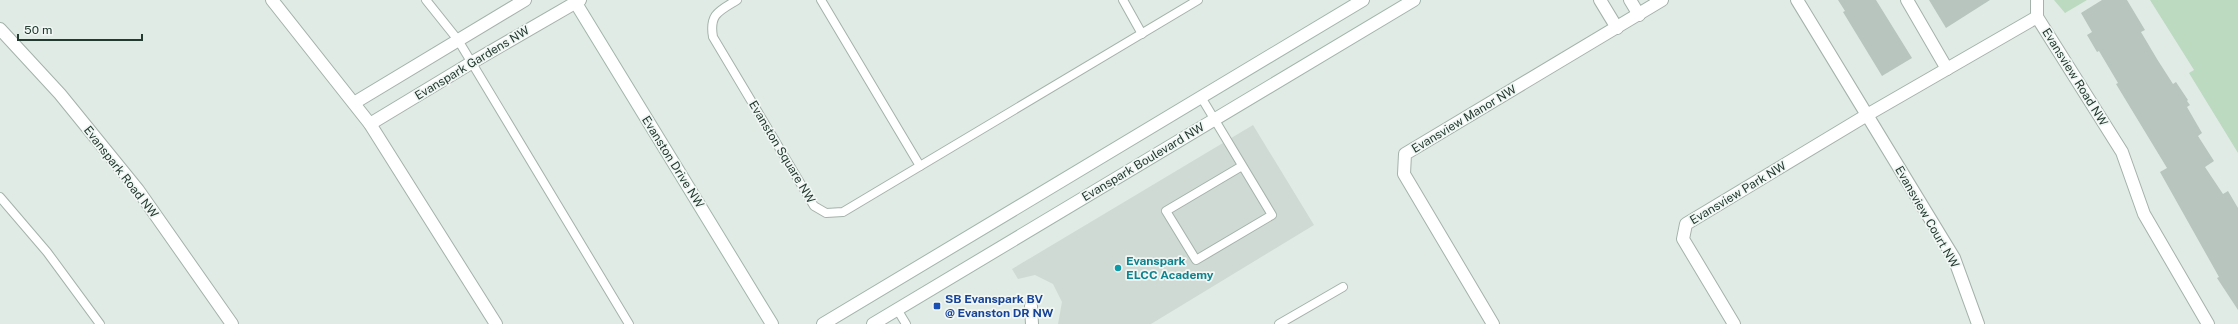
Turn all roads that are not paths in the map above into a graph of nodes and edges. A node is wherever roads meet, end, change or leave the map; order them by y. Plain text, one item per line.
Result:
1 (272, 0) edge
2 (426, 0) edge
3 (525, 0) edge
4 (736, 0) edge
5 (821, 0) edge
6 (1123, 0) edge
7 (1198, 0) edge
8 (1363, 0) edge
9 (1414, 0) edge
10 (1600, 0) edge
11 (1630, 0) edge
12 (1662, 0) edge
13 (1797, 0) edge
14 (1907, 0) edge
15 (2037, 0) edge
16 (576, 1) edge
17 (1639, 15) junction
18 (2037, 17) junction
19 (1617, 28) junction
20 (0, 29) edge
21 (1142, 34) junction
22 (458, 40) junction
23 (471, 63) junction
24 (1947, 68) junction
25 (1201, 97) junction
26 (354, 103) junction
27 (1867, 115) junction
28 (1214, 120) junction
29 (370, 124) junction
30 (920, 166) junction
31 (1242, 166) junction
32 (0, 196) edge
33 (1343, 287) dead end
34 (1031, 306) dead end
35 (897, 309) junction
36 (100, 324) edge
37 (232, 324) edge
38 (496, 324) edge
39 (629, 324) edge
40 (772, 324) edge
41 (823, 324) edge
42 (873, 324) edge
43 (906, 324) edge
44 (1032, 324) edge
45 (1279, 324) edge
46 (1493, 324) edge
47 (1734, 324) edge
48 (1978, 324) edge
49 (2208, 324) edge

1 - 26 street
2 - 22 lane
3 - 22 street
4 - 30 lane, Evanston Square NW
5 - 30 lane
6 - 21 lane
7 - 21 lane, Evanston Square NW
8 - 25 street
9 - 28 street, Evanspark Boulevard NW
10 - 19 street
11 - 17 street
12 - 17 street
13 - 27 street
14 - 24 street
15 - 18 street
16 - 23 street, Evanspark Gardens NW
16 - 40 street, Evanston Drive NW
17 - 19 street, Evansview Manor NW
18 - 24 street, Evansview Road NW
18 - 49 street, Evansview Road NW
19 - 46 street, Evansview Manor NW
20 - 37 street, Evanspark Road NW
21 - 30 lane, Evanston Square NW
22 - 23 lane
22 - 26 street
23 - 29 street, Evanspark Gardens NW
23 - 39 lane
24 - 27 street, Evansview Road NW
25 - 28 lane
25 - 41 street
26 - 29 street
27 - 47 street, Evansview Park NW
27 - 48 street, Evansview Court NW
28 - 31 lane
28 - 35 street, Evanspark Boulevard NW
29 - 38 street
31 - 31 lane
32 - 36 lane
33 - 45 lane
34 - 44 street
35 - 42 street, Evanspark Boulevard NW
35 - 43 lane

